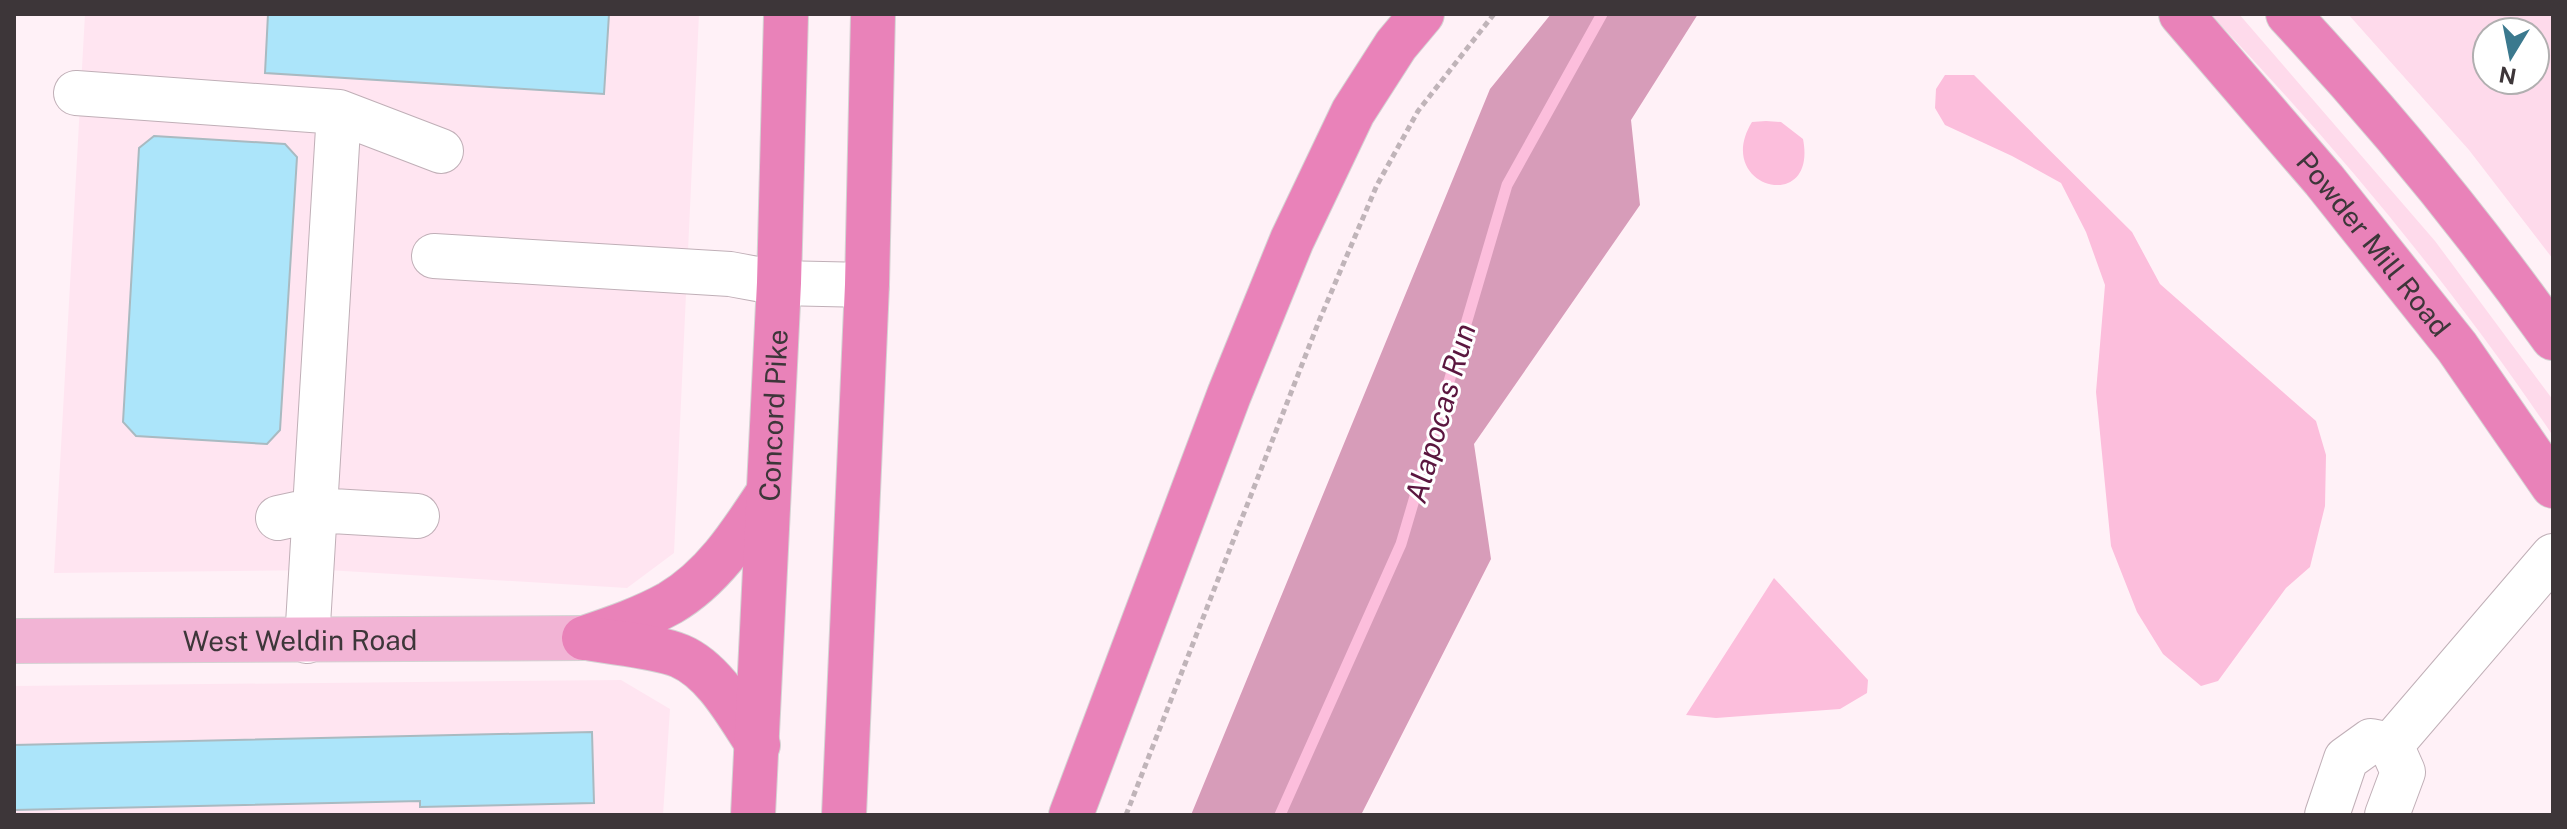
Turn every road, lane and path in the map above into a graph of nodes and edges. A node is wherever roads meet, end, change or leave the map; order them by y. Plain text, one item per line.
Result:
1 (786, 14) edge
2 (873, 14) edge
3 (1422, 14) edge
4 (1494, 14) edge
5 (2181, 14) edge
6 (2288, 14) edge
7 (76, 93) dead end
8 (339, 112) junction
9 (441, 151) dead end
10 (434, 256) dead end
11 (779, 283) junction
12 (867, 285) junction
13 (2553, 338) edge
14 (2553, 486) edge
15 (769, 492) junction
16 (297, 514) junction
17 (417, 516) dead end
18 (2553, 556) edge
19 (584, 638) junction
20 (14, 641) edge
21 (307, 641) junction
22 (758, 745) junction
23 (2391, 745) junction
24 (753, 815) edge
25 (844, 815) edge
26 (1071, 815) edge
27 (1126, 815) edge
28 (2327, 815) edge
29 (2387, 815) edge

1 - 11 highway, Concord Pike
2 - 12 highway
3 - 26 highway
4 - 27 path
5 - 14 highway, Powder Mill Road
6 - 13 highway
7 - 8 street
8 - 9 street
8 - 16 street
10 - 11 street
11 - 12 street
11 - 15 highway, Concord Pike
12 - 25 highway
15 - 19 highway
15 - 22 highway, Concord Pike
16 - 17 street
16 - 21 street
18 - 23 street
19 - 21 main road, West Weldin Road
19 - 22 highway
20 - 21 main road, West Weldin Road
22 - 24 highway, Concord Pike
23 - 28 street
23 - 29 street

